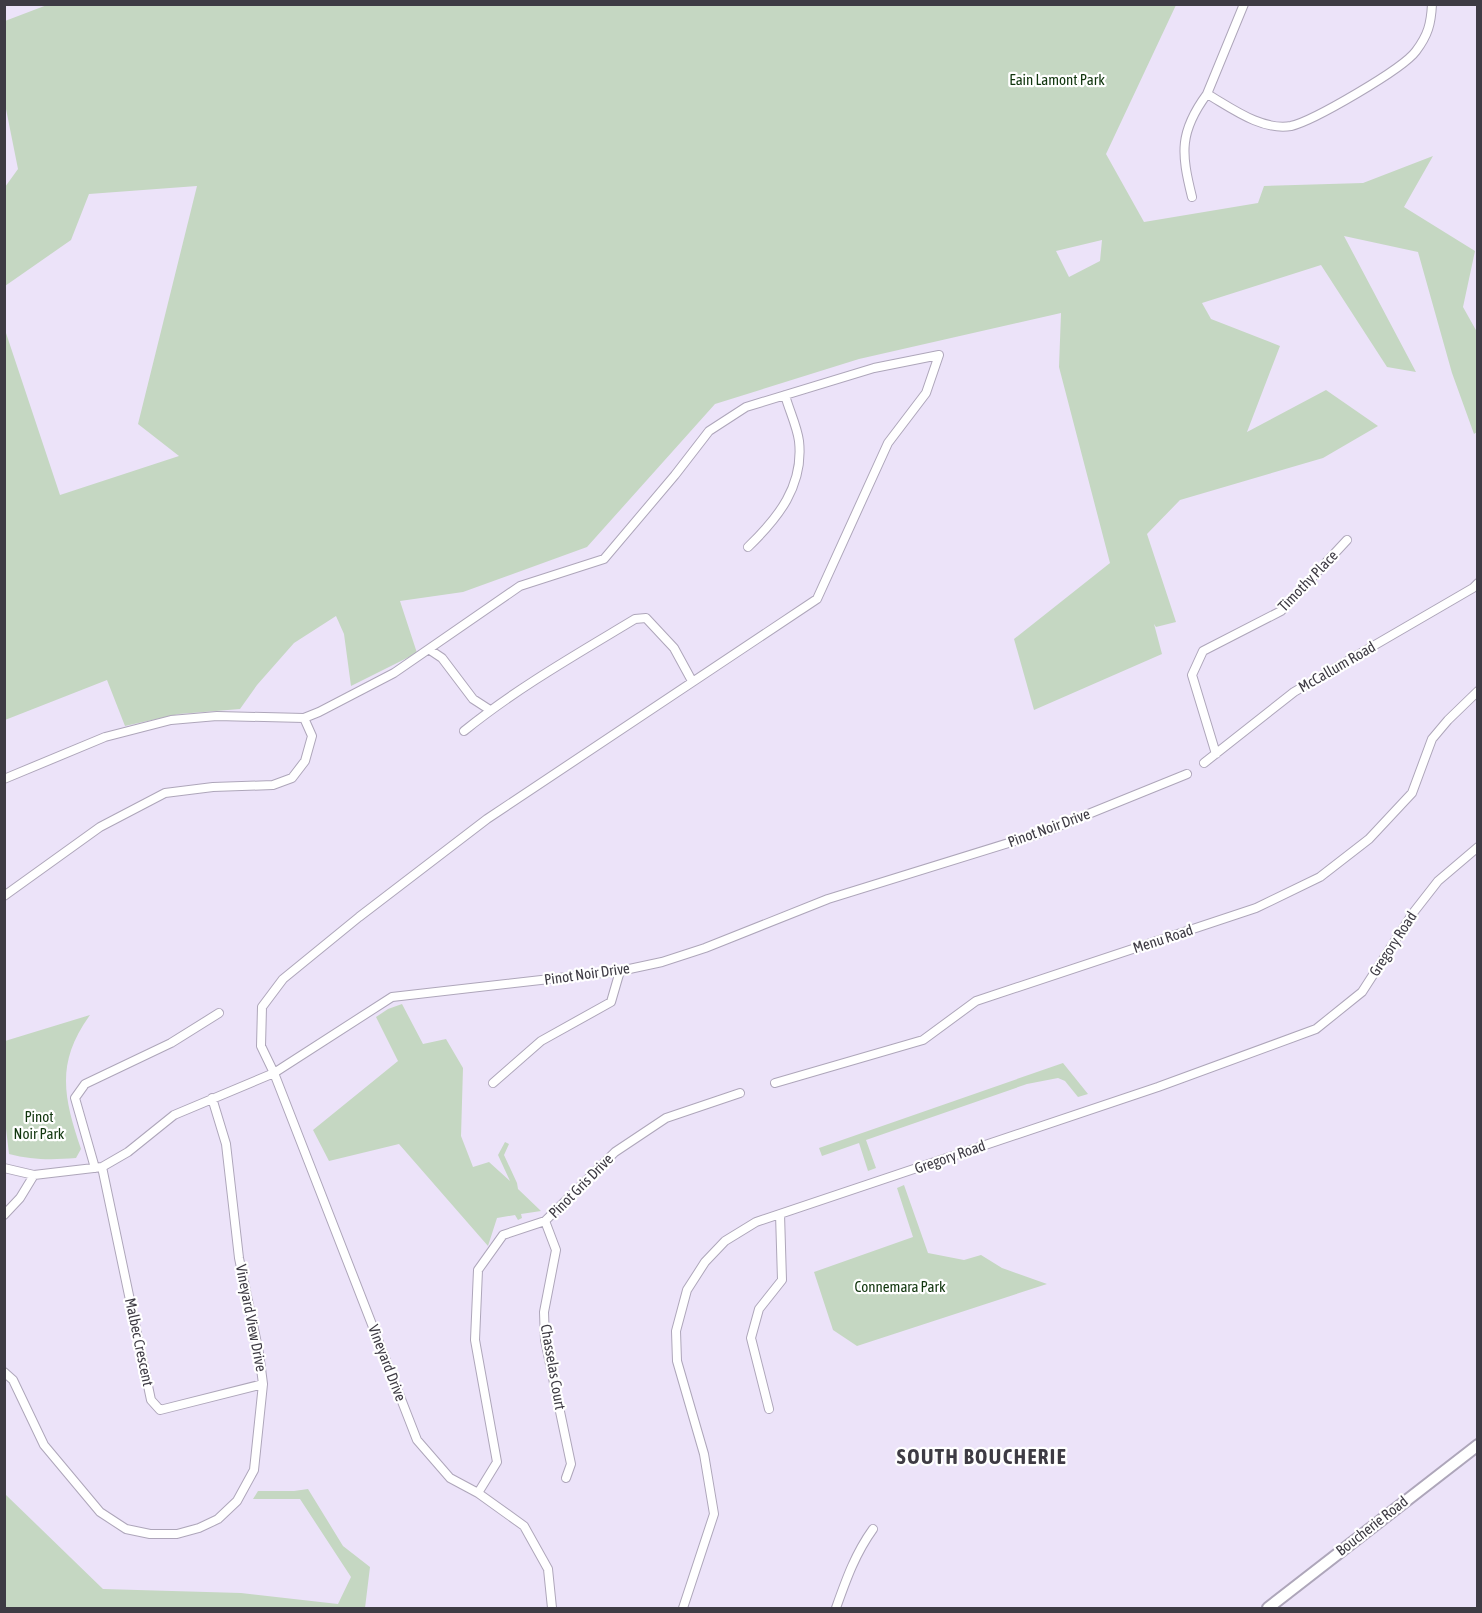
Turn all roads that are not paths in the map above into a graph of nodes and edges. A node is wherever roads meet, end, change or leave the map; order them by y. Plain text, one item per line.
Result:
1 (1244, 4) edge
2 (1432, 4) edge
3 (1206, 94) junction
4 (1192, 197) dead end
5 (785, 395) junction
6 (1347, 540) dead end
7 (748, 547) dead end
8 (1478, 583) edge
9 (430, 650) junction
10 (692, 681) junction
11 (1478, 691) edge
12 (490, 710) junction
13 (304, 718) junction
14 (464, 731) dead end
15 (1216, 754) junction
16 (1204, 763) dead end
17 (1187, 774) dead end
18 (4, 779) edge
19 (1478, 847) edge
20 (4, 896) edge
21 (620, 970) junction
22 (219, 1013) dead end
23 (274, 1073) junction
24 (493, 1083) dead end
25 (775, 1083) dead end
26 (740, 1093) dead end
27 (212, 1098) junction
28 (4, 1168) edge
29 (99, 1168) junction
30 (34, 1175) junction
31 (780, 1214) junction
32 (4, 1215) edge
33 (545, 1221) junction
34 (4, 1372) edge
35 (263, 1384) junction
36 (769, 1409) dead end
37 (1478, 1445) edge
38 (566, 1478) dead end
39 (478, 1493) junction
40 (873, 1529) dead end
41 (552, 1608) edge
42 (683, 1608) edge
43 (836, 1608) edge
44 (1268, 1608) edge

1 - 3 street
2 - 3 street
3 - 4 street
5 - 7 street
5 - 9 street
5 - 10 street, Vineyard Drive
6 - 15 street, Timothy Place
8 - 15 street, McCallum Road
9 - 12 street
9 - 13 street
10 - 12 street
10 - 23 street, Vineyard Drive
11 - 25 street, Menu Road
12 - 14 street
13 - 18 street
13 - 20 street
15 - 16 street, McCallum Road
17 - 21 street, Pinot Noir Drive
19 - 31 street, Gregory Road
21 - 23 street, Pinot Noir Drive
21 - 24 street
22 - 29 street
23 - 27 street, Pinot Noir Drive
23 - 39 street, Vineyard Drive
26 - 33 street, Pinot Gris Drive
27 - 29 street, Pinot Noir Drive
27 - 35 street, Vineyard View Drive
28 - 30 street, Pinot Noir Drive
29 - 30 street, Pinot Noir Drive
29 - 35 street, Malbec Crescent
30 - 32 street
31 - 36 street
31 - 42 street, Gregory Road
33 - 38 street, Chasselas Court
33 - 39 street, Pinot Gris Drive
34 - 35 street, Vineyard View Drive
37 - 44 main road, Boucherie Road
39 - 41 street, Vineyard Drive
40 - 43 street

